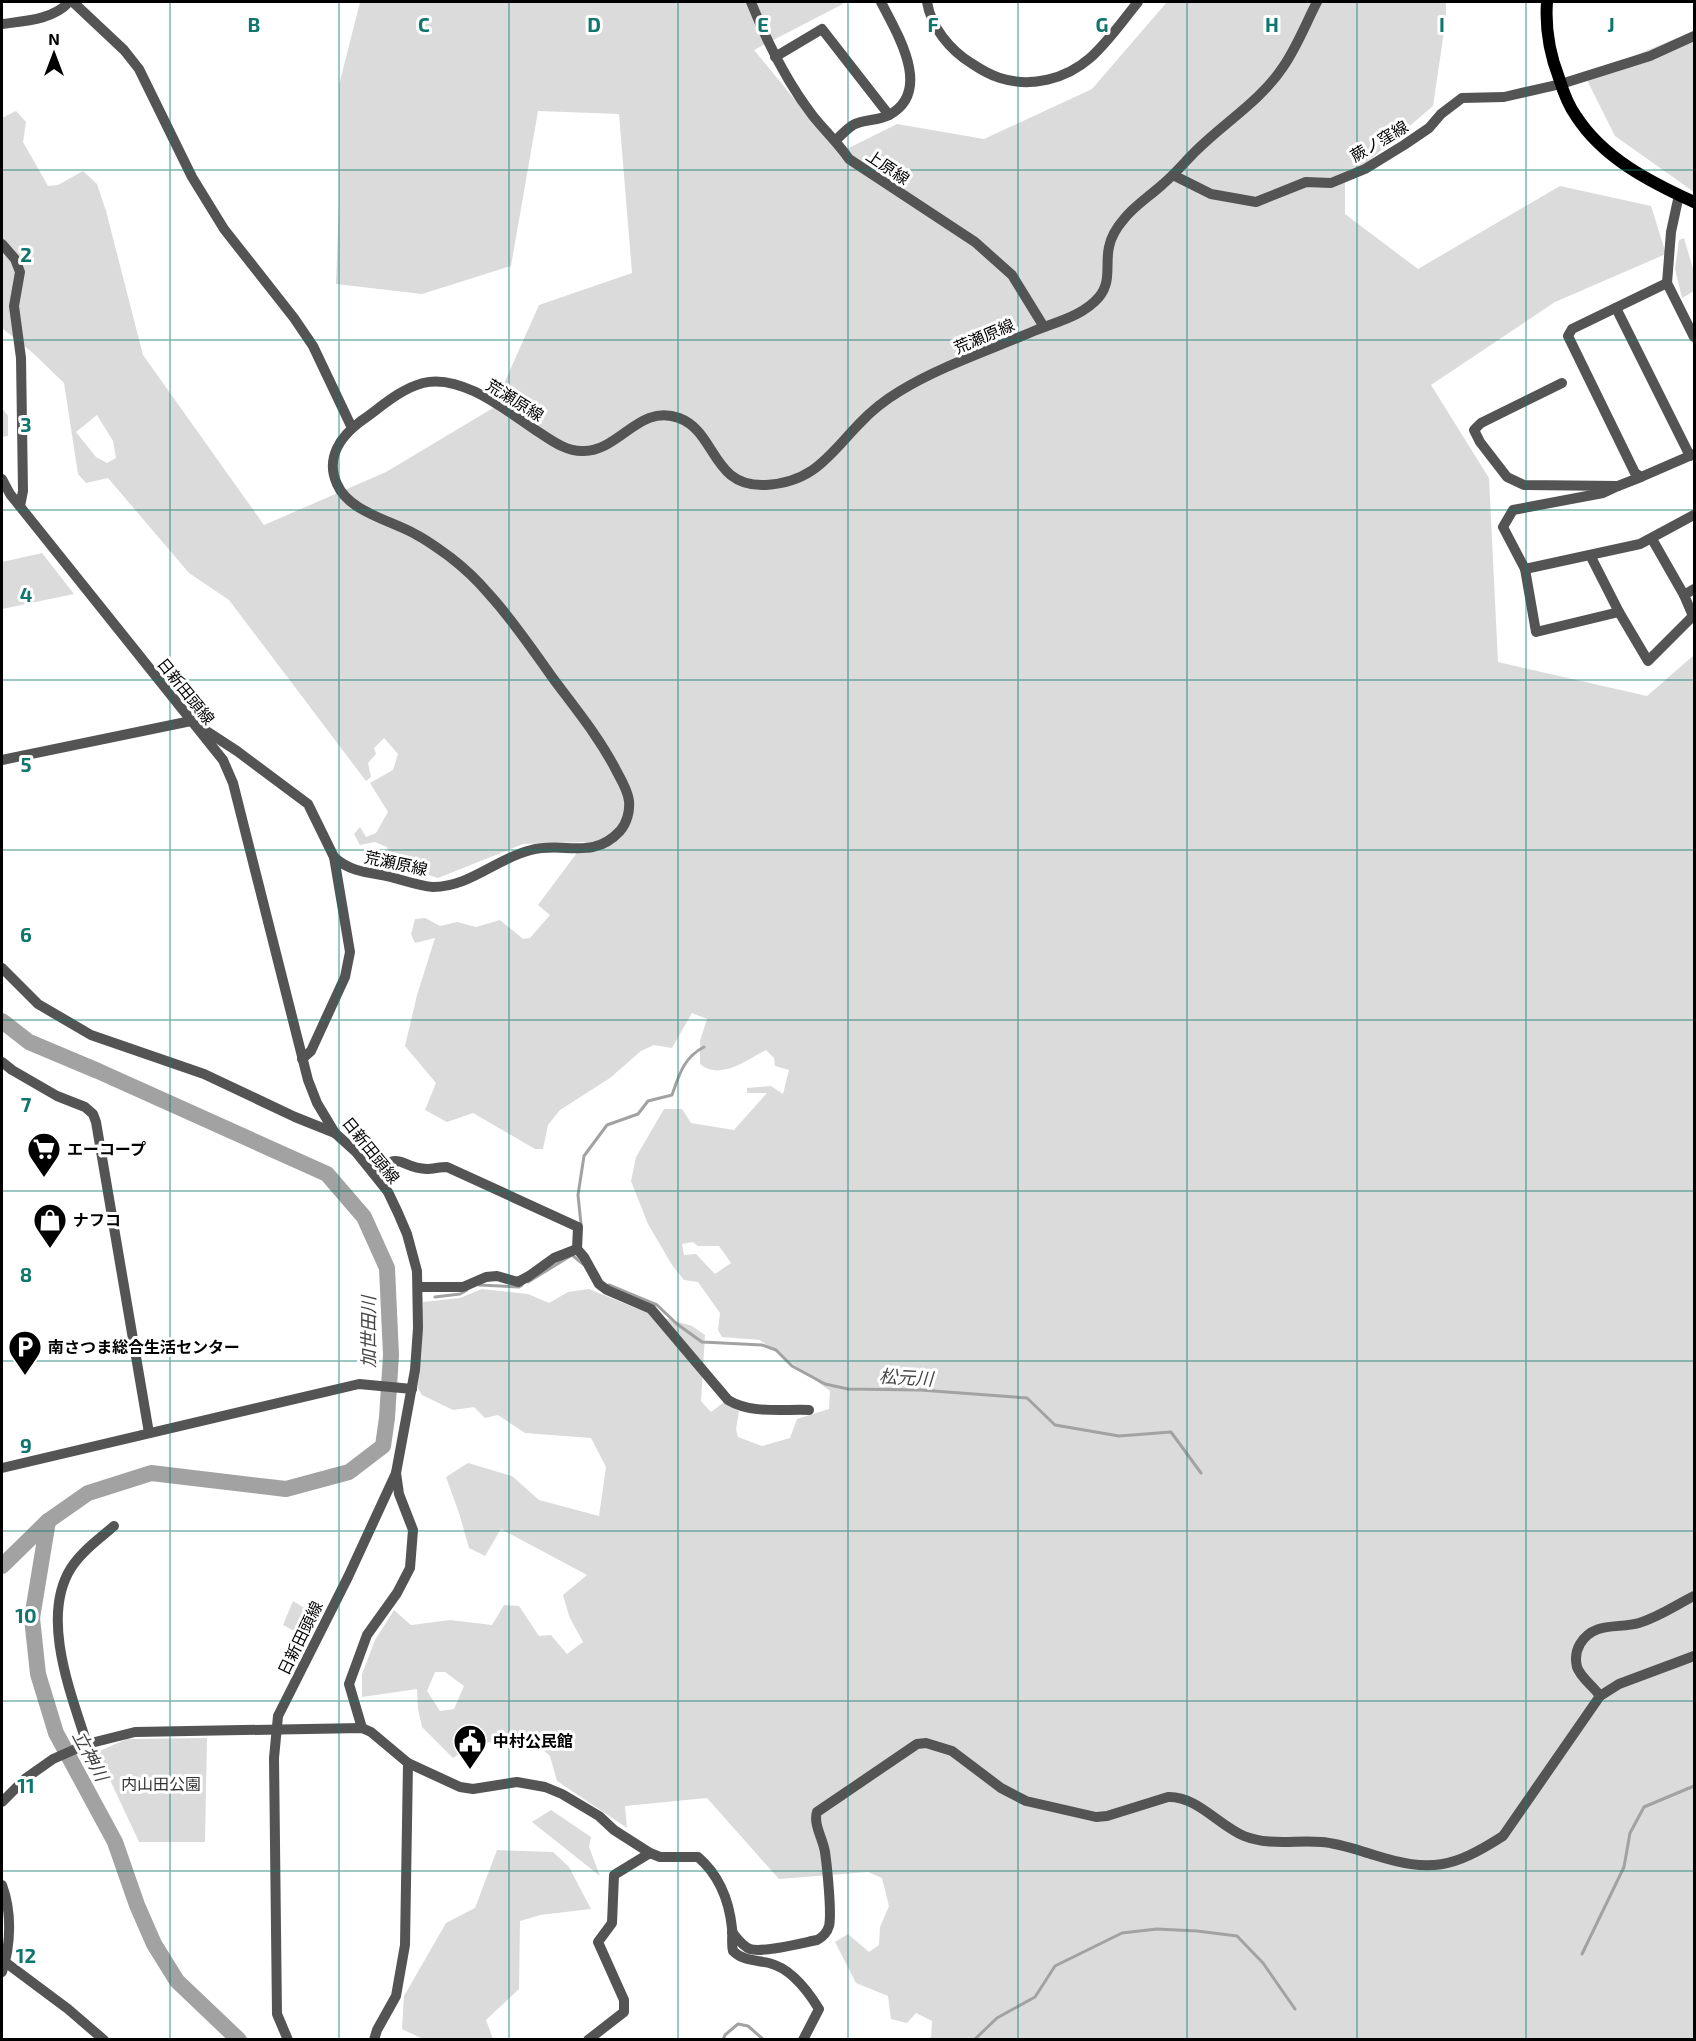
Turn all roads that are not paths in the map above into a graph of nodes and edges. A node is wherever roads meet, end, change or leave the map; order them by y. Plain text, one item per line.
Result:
1 (71, 2) edge
2 (751, 2) edge
3 (881, 2) edge
4 (927, 2) edge
5 (1138, 2) edge
6 (1317, 2) edge
7 (1547, 2) edge
8 (2, 24) edge
9 (1695, 36) edge
10 (775, 57) junction
11 (1561, 84) junction
12 (889, 115) junction
13 (836, 140) junction
14 (1173, 175) junction
15 (1679, 195) junction
16 (1695, 202) edge
17 (2, 244) edge
18 (1667, 283) junction
19 (1616, 308) junction
20 (1044, 327) junction
21 (1694, 335) edge
22 (1562, 383) dead end
23 (352, 428) junction
24 (1692, 455) edge
25 (1641, 477) junction
26 (2, 479) edge
27 (1618, 486) junction
28 (20, 506) junction
29 (1695, 515) edge
30 (1652, 539) junction
31 (1590, 555) junction
32 (1525, 569) junction
33 (1695, 589) edge
34 (1684, 595) junction
35 (1619, 612) junction
36 (191, 721) junction
37 (2, 760) edge
38 (334, 857) junction
39 (2, 968) edge
40 (302, 1059) junction
41 (2, 1062) edge
42 (335, 1133) junction
43 (373, 1173) junction
44 (577, 1249) junction
45 (418, 1287) junction
46 (409, 1388) junction
47 (809, 1410) dead end
48 (149, 1433) junction
49 (2, 1468) edge
50 (396, 1473) junction
51 (114, 1526) dead end
52 (1695, 1596) edge
53 (1695, 1656) edge
54 (1600, 1696) junction
55 (362, 1728) junction
56 (276, 1729) junction
57 (83, 1745) junction
58 (408, 1763) junction
59 (2, 1802) edge
60 (650, 1853) junction
61 (2, 1885) edge
62 (732, 1932) junction
63 (3, 1967) edge
64 (104, 2040) edge
65 (288, 2040) edge
66 (374, 2040) edge
67 (588, 2040) edge
68 (803, 2040) edge

1 - 8 street
1 - 23 street
2 - 10 street, 上原線
3 - 12 street
4 - 5 street
6 - 14 street, 荒瀬原線
7 - 11 main road
9 - 11 street, 蕨ノ窪線
10 - 12 street
10 - 13 street, 上原線
11 - 14 street, 蕨ノ窪線
11 - 15 main road
12 - 13 street
13 - 20 street, 上原線
14 - 20 street, 荒瀬原線
15 - 16 main road
15 - 18 street
17 - 28 street
18 - 19 street
18 - 21 street
19 - 24 street
19 - 25 street
20 - 23 street, 荒瀬原線
22 - 27 street
23 - 38 street, 荒瀬原線
24 - 25 street
25 - 27 street
26 - 28 street, 日新田頭線
27 - 32 street
28 - 36 street, 日新田頭線
29 - 30 street
30 - 31 street
30 - 34 street
31 - 32 street
31 - 35 street
32 - 35 street
33 - 34 street
34 - 35 street
36 - 37 street
36 - 38 street
36 - 40 street, 日新田頭線
38 - 40 street
39 - 42 street
40 - 42 street, 日新田頭線
41 - 48 street
42 - 43 street, 日新田頭線
43 - 44 street
43 - 45 street, 日新田頭線
44 - 45 street
44 - 47 street
45 - 46 street, 日新田頭線
46 - 48 street
46 - 50 street, 日新田頭線
48 - 49 street
50 - 55 street
50 - 56 street, 日新田頭線
51 - 57 street
52 - 54 street
53 - 54 street
54 - 62 street
55 - 56 street
55 - 58 street
56 - 57 street
56 - 65 street, 日新田頭線
57 - 59 street
58 - 60 street
58 - 66 street
60 - 62 street
60 - 67 street
61 - 63 street
62 - 68 street
63 - 64 street

